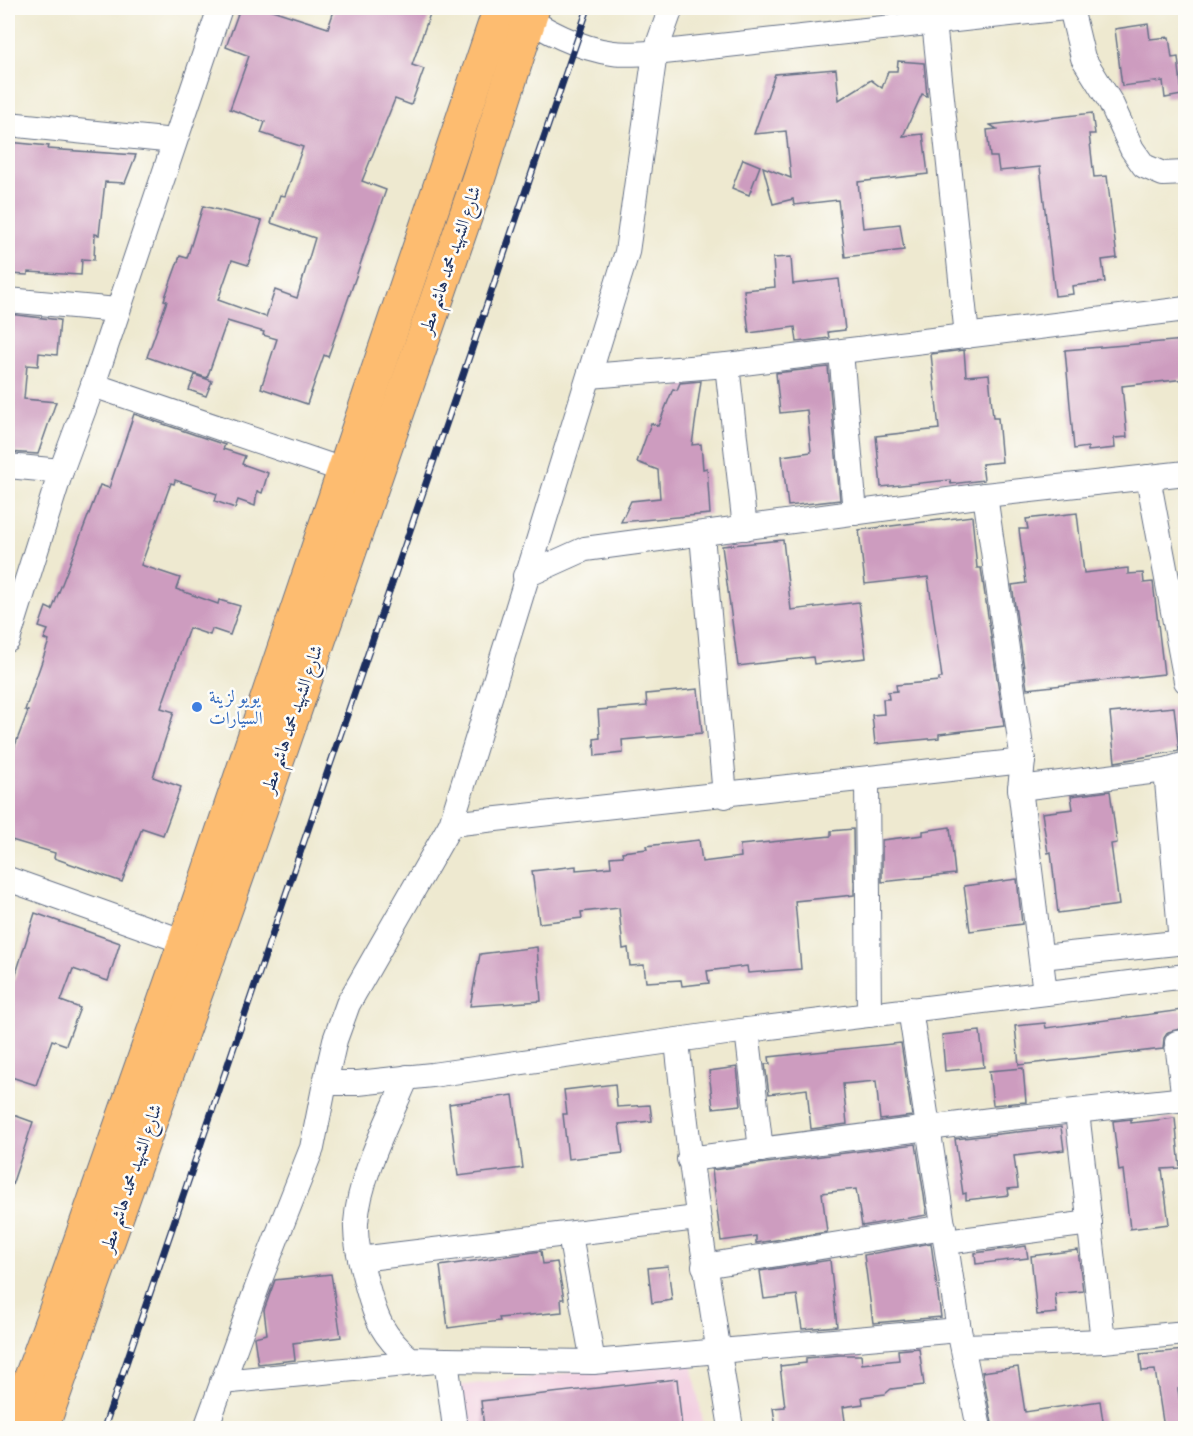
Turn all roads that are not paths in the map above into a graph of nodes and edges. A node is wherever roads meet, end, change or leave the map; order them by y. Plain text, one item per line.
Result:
1 (220, 8) edge
2 (672, 8) edge
3 (1065, 8) edge
4 (1071, 8) edge
5 (518, 11) edge
6 (934, 22) junction
7 (655, 53) junction
8 (8, 124) edge
9 (174, 141) junction
10 (1185, 173) edge
11 (8, 300) edge
12 (1185, 309) edge
13 (117, 310) junction
14 (967, 336) junction
15 (841, 352) junction
16 (727, 365) junction
17 (590, 376) junction
18 (93, 385) junction
19 (8, 466) edge
20 (343, 470) junction
21 (61, 471) junction
22 (1185, 472) edge
23 (1148, 477) junction
24 (985, 495) junction
25 (855, 513) junction
26 (745, 528) junction
27 (702, 535) junction
28 (525, 576) junction
29 (8, 636) edge
30 (1182, 644) edge
31 (1185, 681) edge
32 (1023, 761) junction
33 (1179, 767) edge
34 (867, 780) junction
35 (1020, 788) junction
36 (725, 796) junction
37 (451, 824) junction
38 (8, 879) edge
39 (185, 942) junction
40 (1183, 942) edge
41 (1041, 957) junction
42 (1185, 976) edge
43 (1045, 993) junction
44 (910, 1009) junction
45 (869, 1015) junction
46 (747, 1030) junction
47 (677, 1041) junction
48 (1185, 1042) edge
49 (407, 1077) junction
50 (325, 1083) junction
51 (1185, 1099) edge
52 (1077, 1112) junction
53 (928, 1129) junction
54 (761, 1150) junction
55 (689, 1159) junction
56 (697, 1218) junction
57 (1090, 1223) junction
58 (945, 1234) junction
59 (570, 1235) junction
60 (360, 1259) junction
61 (704, 1266) junction
62 (1185, 1333) edge
63 (962, 1338) junction
64 (1103, 1341) junction
65 (719, 1353) junction
66 (446, 1360) junction
67 (592, 1362) junction
68 (222, 1382) junction
69 (12, 1428) edge
70 (42, 1428) edge
71 (206, 1428) edge
72 (455, 1428) edge
73 (731, 1428) edge
74 (979, 1428) edge

1 - 9 street
2 - 7 street
3 - 6 street
4 - 10 street
5 - 7 street
5 - 20 main road, شارع الشهيد محمد هاشم مطر
5 - 70 main road, شارع الشهيد محمد هاشم مطر
6 - 7 street
6 - 14 street
7 - 17 street
8 - 9 street
9 - 13 street
11 - 13 street
12 - 14 street
13 - 18 street
14 - 15 street
15 - 16 street
15 - 25 street
16 - 17 street
16 - 26 street
17 - 28 street
18 - 20 street
18 - 21 street
19 - 21 street
20 - 39 main road, شارع الشهيد محمد هاشم مطر
21 - 29 street
22 - 23 street
23 - 24 street
23 - 30 street
24 - 25 street
24 - 32 street
25 - 26 street
26 - 27 street
27 - 28 street
27 - 36 street
28 - 37 street
30 - 31 street
32 - 34 street
32 - 35 street
33 - 35 street
33 - 40 street
34 - 36 street
34 - 45 street
35 - 41 street
36 - 37 street
37 - 50 street
38 - 39 street
39 - 69 main road, شارع الشهيد محمد هاشم مطر
40 - 41 street
41 - 43 street
42 - 43 street
43 - 44 street
44 - 45 street
44 - 53 street
45 - 46 street
46 - 47 street
46 - 54 street
47 - 49 street
47 - 55 street
48 - 51 street
49 - 50 street
49 - 60 street
50 - 68 street
51 - 52 street
52 - 53 street
52 - 57 street
53 - 54 street
53 - 58 street
54 - 55 street
55 - 56 street
56 - 59 street
56 - 61 street
57 - 58 street
57 - 64 street
58 - 61 street
58 - 63 street
59 - 60 street
59 - 67 street
60 - 66 street
61 - 65 street
62 - 64 street
63 - 64 street
63 - 65 street
63 - 74 street
65 - 67 street
65 - 73 street
66 - 67 street
66 - 68 street
66 - 72 street
68 - 71 street

